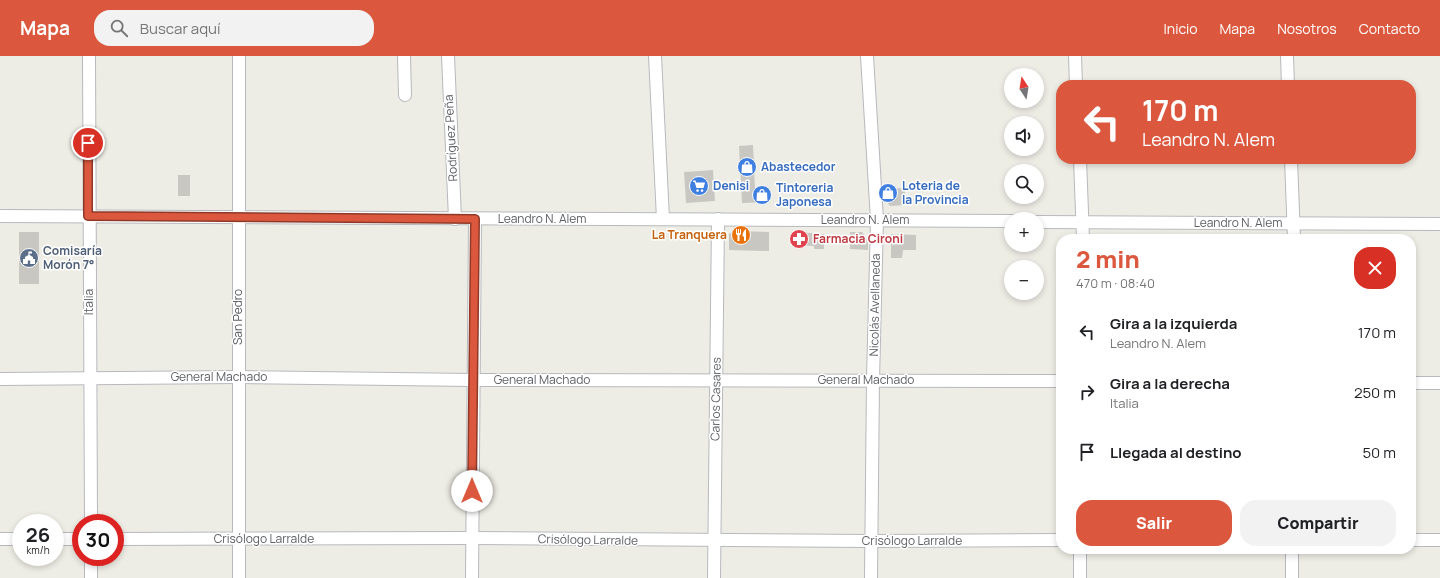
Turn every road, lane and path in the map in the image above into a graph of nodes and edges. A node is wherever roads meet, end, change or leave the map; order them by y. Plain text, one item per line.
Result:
1 (89, 56) edge
2 (239, 56) edge
3 (404, 56) edge
4 (448, 56) edge
5 (655, 56) edge
6 (867, 56) edge
7 (1075, 56) edge
8 (1287, 56) edge
9 (1076, 80) edge
10 (1288, 80) edge
11 (405, 95) dead end
12 (1080, 164) edge
13 (1291, 164) edge
14 (0, 216) edge
15 (88, 216) junction
16 (239, 217) junction
17 (662, 218) junction
18 (455, 219) junction
19 (475, 219) junction
20 (718, 219) junction
21 (877, 220) junction
22 (1004, 222) edge
23 (1044, 222) edge
24 (1083, 222) junction
25 (1294, 224) junction
26 (1440, 224) edge
27 (1083, 234) edge
28 (1294, 234) edge
29 (238, 377) junction
30 (0, 379) edge
31 (89, 379) junction
32 (472, 380) junction
33 (716, 380) junction
34 (873, 380) junction
35 (1056, 381) edge
36 (1416, 383) edge
37 (1440, 383) edge
38 (91, 514) edge
39 (472, 538) junction
40 (0, 539) edge
41 (12, 539) edge
42 (124, 539) edge
43 (239, 540) junction
44 (1056, 540) edge
45 (1416, 540) edge
46 (1440, 540) edge
47 (714, 541) junction
48 (871, 541) junction
49 (1080, 554) edge
50 (1292, 554) edge
51 (91, 566) edge
52 (91, 578) edge
53 (239, 578) edge
54 (472, 578) edge
55 (714, 578) edge
56 (871, 578) edge
57 (1080, 578) edge
58 (1292, 578) edge

1 - 15 street, Italia
2 - 16 street, San Pedro
3 - 11 street
4 - 18 street, Rodríguez Peña
5 - 17 street
6 - 21 street, Nicolás Avellaneda
7 - 9 street
8 - 10 street
12 - 24 street
13 - 25 street
14 - 15 street, Leandro N. Alem
15 - 16 street, Leandro N. Alem
15 - 31 street, Italia
16 - 18 street, Leandro N. Alem
16 - 29 street, San Pedro
17 - 19 street, Leandro N. Alem
17 - 20 street, Leandro N. Alem
18 - 19 street, Leandro N. Alem
19 - 32 street
20 - 21 street, Leandro N. Alem
20 - 33 street, Carlos Casares
21 - 22 street, Leandro N. Alem
21 - 34 street, Nicolás Avellaneda
23 - 24 street, Leandro N. Alem
24 - 25 street, Leandro N. Alem
24 - 27 street
25 - 26 street, Leandro N. Alem
25 - 28 street
29 - 31 street, General Machado
29 - 32 street, General Machado
29 - 43 street, San Pedro
30 - 31 street, General Machado
31 - 38 street, Italia
32 - 33 street, General Machado
32 - 39 street
33 - 34 street, General Machado
33 - 47 street, Carlos Casares
34 - 35 street, General Machado
34 - 48 street, Nicolás Avellaneda
36 - 37 street
39 - 43 street, Crisólogo Larralde
39 - 47 street, Crisólogo Larralde
39 - 54 street
40 - 41 street
42 - 43 street, Crisólogo Larralde
43 - 53 street, San Pedro
44 - 48 street, Crisólogo Larralde
45 - 46 street
47 - 48 street, Crisólogo Larralde
47 - 55 street, Carlos Casares
48 - 56 street, Nicolás Avellaneda
49 - 57 street
50 - 58 street
51 - 52 street

